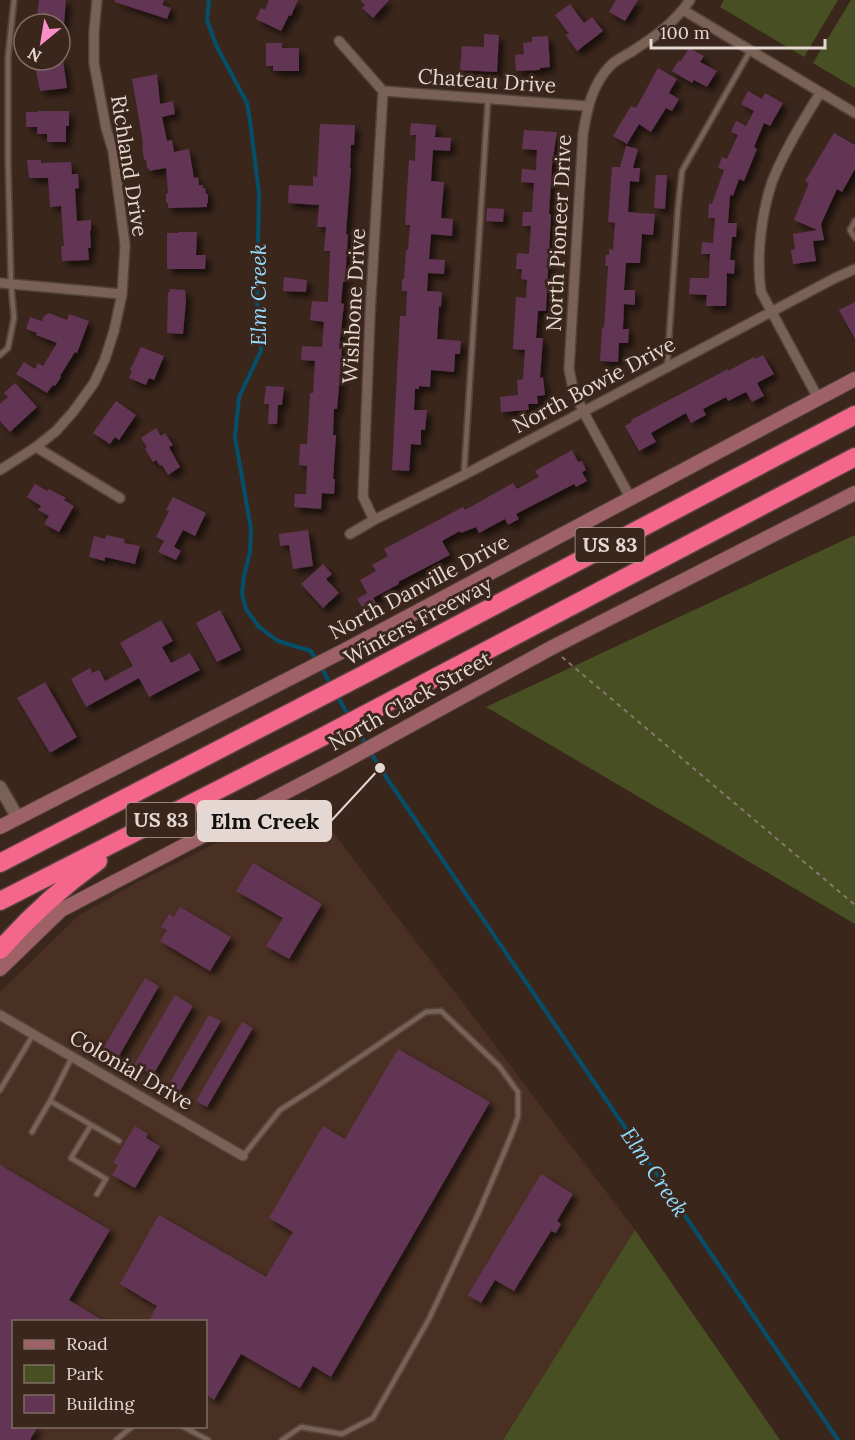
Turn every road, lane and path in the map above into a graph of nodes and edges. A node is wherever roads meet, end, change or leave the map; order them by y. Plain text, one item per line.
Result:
1 (14, 0) edge
2 (97, 0) edge
3 (690, 0) edge
4 (683, 10) junction
5 (339, 41) dead end
6 (750, 51) junction
7 (383, 91) junction
8 (820, 93) junction
9 (488, 99) junction
10 (588, 106) junction
11 (855, 113) edge
12 (855, 221) edge
13 (855, 238) edge
14 (855, 269) edge
15 (0, 283) edge
16 (11, 284) junction
17 (122, 294) junction
18 (772, 312) junction
19 (0, 355) edge
20 (667, 367) junction
21 (855, 379) edge
22 (818, 398) junction
23 (583, 411) junction
24 (855, 415) edge
25 (36, 447) junction
26 (855, 457) edge
27 (0, 470) edge
28 (464, 475) junction
29 (855, 493) edge
30 (120, 498) dead end
31 (630, 499) junction
32 (374, 520) junction
33 (350, 534) dead end
34 (551, 648) junction
35 (0, 787) edge
36 (18, 818) junction
37 (152, 824) junction
38 (0, 827) edge
39 (0, 863) edge
40 (0, 901) edge
41 (855, 905) edge
42 (0, 950) edge
43 (0, 969) edge
44 (0, 1015) edge
45 (33, 1034) junction
46 (72, 1057) junction
47 (0, 1090) edge
48 (50, 1101) junction
49 (91, 1125) junction
50 (32, 1132) dead end
51 (118, 1141) dead end
52 (243, 1156) joint
53 (97, 1194) dead end
54 (131, 1428) edge
55 (186, 1428) edge
56 (116, 1440) edge
57 (208, 1440) edge
58 (282, 1440) edge

1 - 16 lane
2 - 17 street, Richland Drive
3 - 4 street, North Pioneer Drive
4 - 6 street
4 - 10 street, North Pioneer Drive
5 - 7 street
6 - 8 street
6 - 20 lane
7 - 9 street, Chateau Drive
7 - 32 street, Wishbone Drive
8 - 11 street
8 - 18 street
9 - 10 street, Chateau Drive
9 - 28 lane
10 - 23 street, North Pioneer Drive
12 - 13 lane
14 - 18 street, North Bowie Drive
15 - 16 street
16 - 17 street
16 - 19 lane
17 - 25 street, Richland Drive
18 - 20 street, North Bowie Drive
18 - 22 street
20 - 23 street, North Bowie Drive
21 - 22 main road, North Danville Drive
22 - 31 main road, North Danville Drive
23 - 28 street, North Bowie Drive
23 - 31 street, North Pioneer Drive
24 - 39 highway, Winters Freeway / US 83
25 - 27 street, Richland Drive
25 - 30 street
26 - 37 highway, US 83
28 - 32 street, North Bowie Drive
29 - 34 main road, North Clack Street
31 - 36 main road, North Danville Drive
32 - 33 street, North Bowie Drive
34 - 41 path
34 - 43 main road, North Clack Street
35 - 36 street
36 - 38 main road, North Danville Drive
37 - 40 highway, US 83
37 - 42 highway
44 - 45 street, Colonial Drive
45 - 46 street, Colonial Drive
45 - 47 lane
46 - 48 lane
46 - 52 street, Colonial Drive
48 - 49 lane
48 - 50 lane
49 - 51 lane
49 - 53 lane
52 - 58 lane
54 - 56 lane
55 - 57 lane

